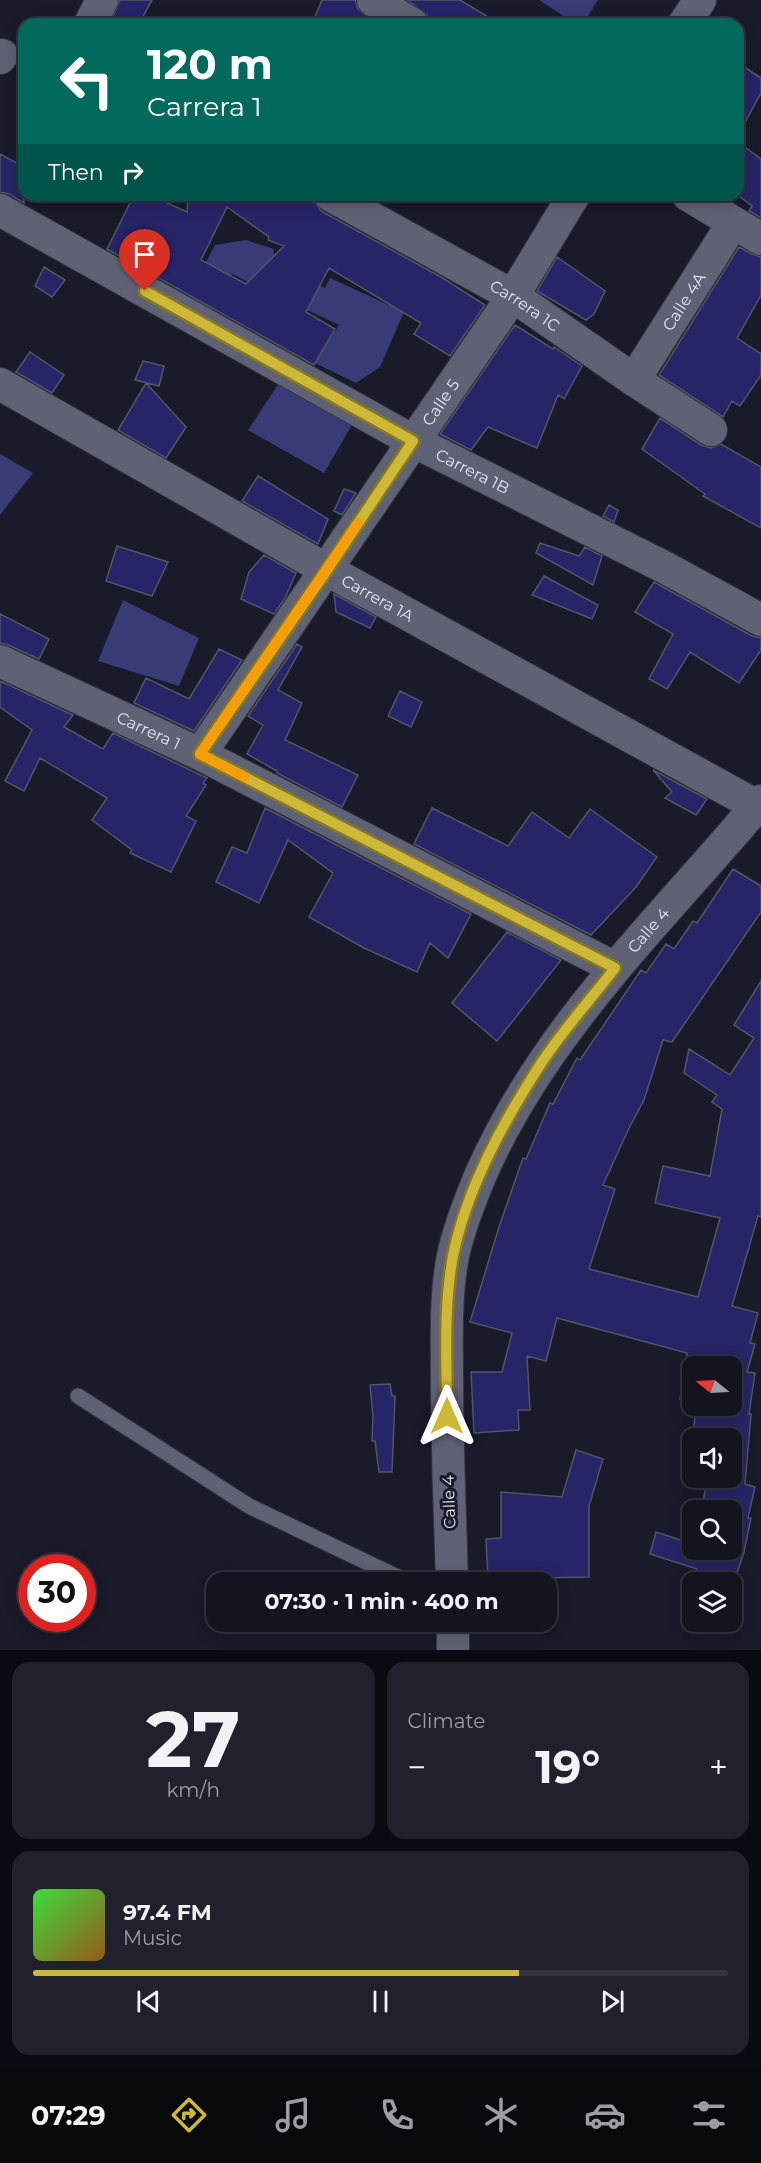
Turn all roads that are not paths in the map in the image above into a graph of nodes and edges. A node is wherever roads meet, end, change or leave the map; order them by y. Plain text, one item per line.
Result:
1 (102, 0) edge
2 (374, 0) edge
3 (700, 0) edge
4 (93, 18) edge
5 (402, 18) edge
6 (688, 18) edge
7 (341, 201) edge
8 (570, 201) edge
9 (698, 201) edge
10 (0, 210) edge
11 (733, 223) junction
12 (761, 239) edge
13 (513, 296) junction
14 (634, 380) junction
15 (0, 384) edge
16 (711, 430) dead end
17 (413, 441) junction
18 (327, 570) junction
19 (761, 620) edge
20 (0, 661) edge
21 (200, 754) junction
22 (759, 804) edge
23 (615, 968) junction
24 (78, 1396) dead end
25 (387, 1572) edge
26 (452, 1572) edge
27 (453, 1632) edge
28 (453, 1650) edge

1 - 4 street
2 - 5 street
3 - 6 street
7 - 13 street, Carrera 1C
8 - 13 street, Calle 5
9 - 11 street
10 - 17 street, Carrera 1B
11 - 12 street
11 - 14 street, Calle 4A
13 - 14 street, Carrera 1C
13 - 17 street, Calle 5
14 - 16 street, Carrera 1C
15 - 18 street, Carrera 1A
17 - 18 street, Calle 5
17 - 19 street, Carrera 1B
18 - 21 street, Calle 5
18 - 22 street, Carrera 1A
20 - 21 street, Carrera 1
21 - 23 street, Carrera 1
22 - 23 street, Calle 4
23 - 26 street, Calle 4
24 - 25 lane
27 - 28 street

